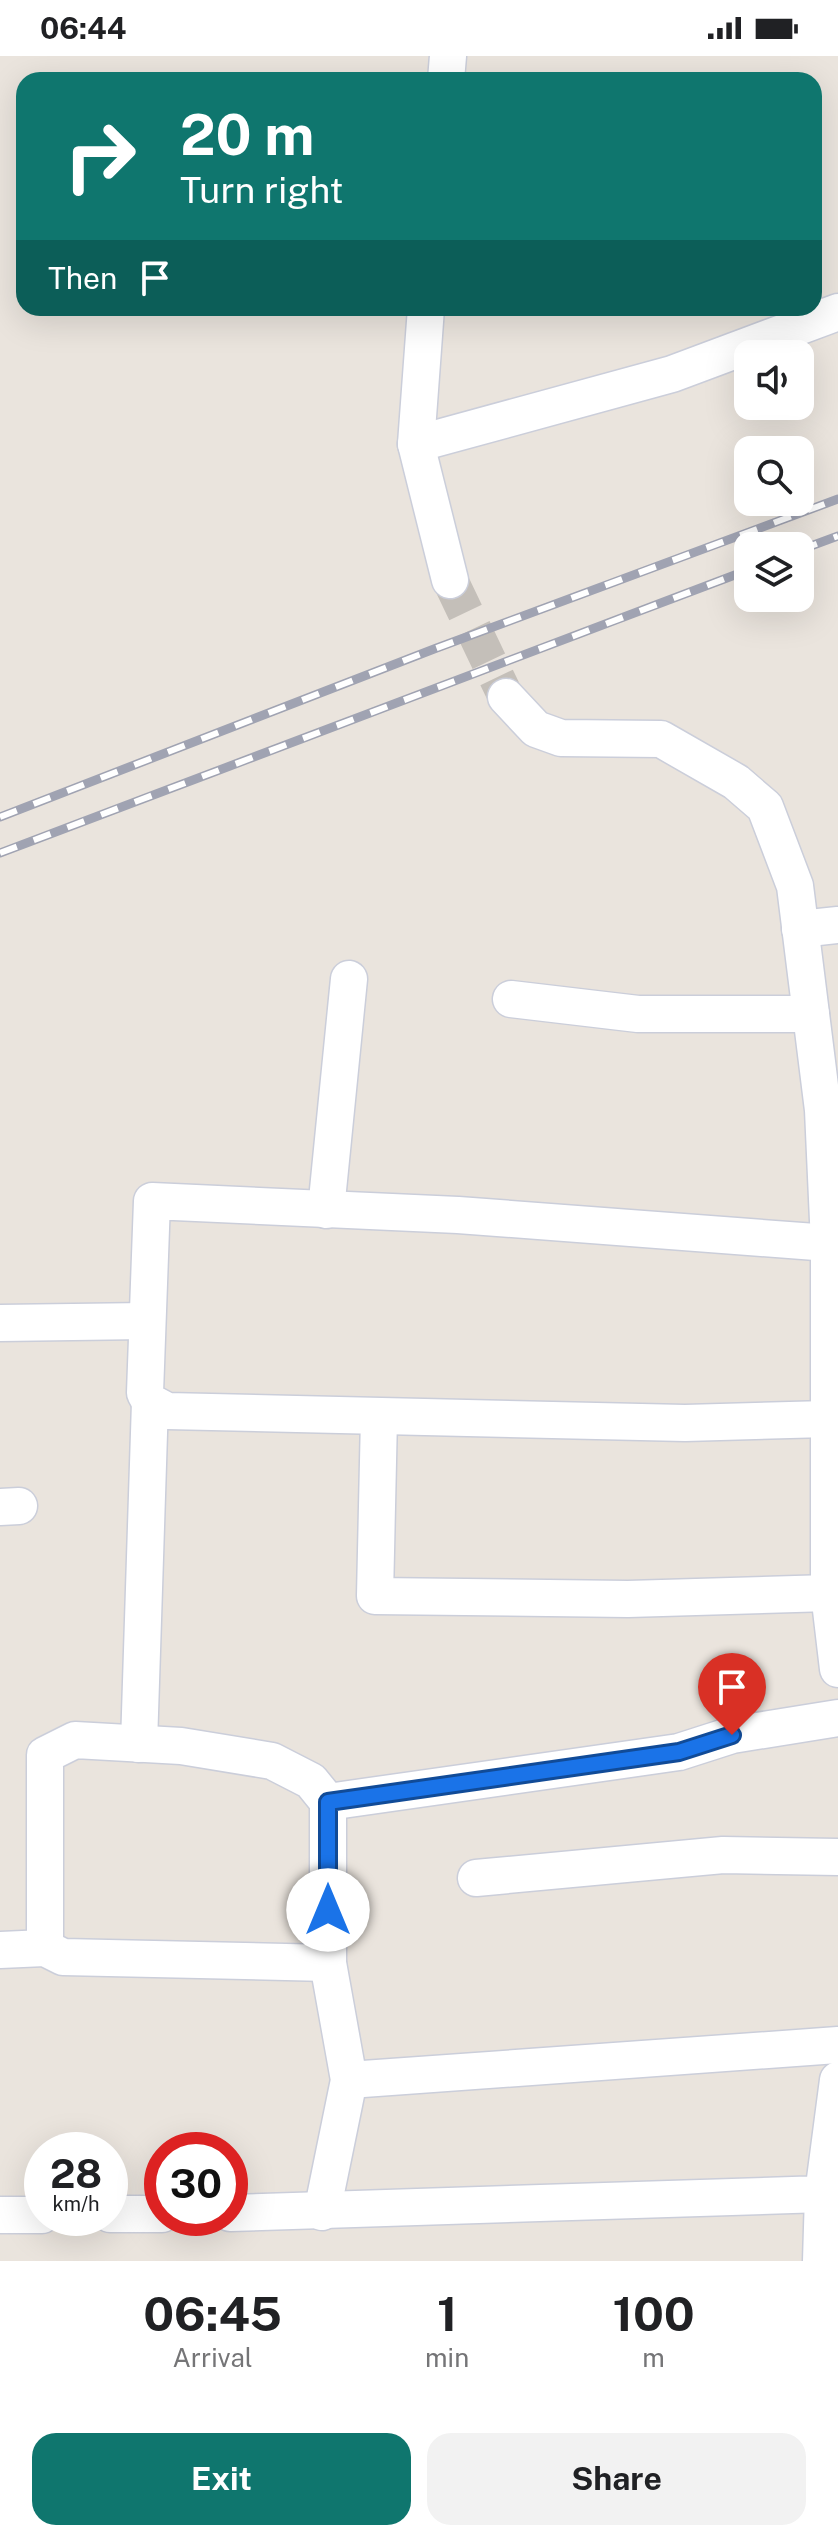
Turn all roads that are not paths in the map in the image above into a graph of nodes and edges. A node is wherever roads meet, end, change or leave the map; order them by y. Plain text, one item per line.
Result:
1 (838, 312) edge
2 (425, 316) edge
3 (416, 444) junction
4 (450, 580) tunnel mouth
5 (506, 697) tunnel mouth
6 (838, 925) edge
7 (800, 929) junction
8 (349, 979) dead end
9 (511, 999) dead end
10 (811, 1014) junction
11 (326, 1210) junction
12 (829, 1243) junction
13 (146, 1321) junction
14 (0, 1323) edge
15 (833, 1358) edge
16 (150, 1402) junction
17 (379, 1417) junction
18 (827, 1419) junction
19 (829, 1593) junction
20 (838, 1669) edge
21 (838, 1718) edge
22 (139, 1744) junction
23 (328, 1802) junction
24 (838, 1857) edge
25 (476, 1878) dead end
26 (45, 1948) junction
27 (0, 1950) edge
28 (328, 1963) junction
29 (838, 2045) edge
30 (349, 2080) junction
31 (838, 2080) edge
32 (823, 2194) junction
33 (322, 2212) junction
34 (248, 2213) edge
35 (0, 2215) edge
36 (24, 2215) edge
37 (821, 2261) edge

1 - 3 street
2 - 3 street
3 - 4 street
5 - 7 street
6 - 7 street
7 - 10 street
8 - 11 street
9 - 10 street
10 - 12 street
11 - 12 street
11 - 13 street
12 - 15 street
13 - 14 street
13 - 16 street
15 - 18 street
16 - 17 street
16 - 22 street
17 - 18 street
17 - 19 street
18 - 19 street
19 - 20 street
21 - 23 street
22 - 23 street
22 - 26 street
23 - 28 street
24 - 25 street
26 - 27 street
26 - 28 street
28 - 30 street
29 - 30 street
30 - 33 street
31 - 32 street
32 - 33 street
32 - 37 street
33 - 34 street
35 - 36 street

